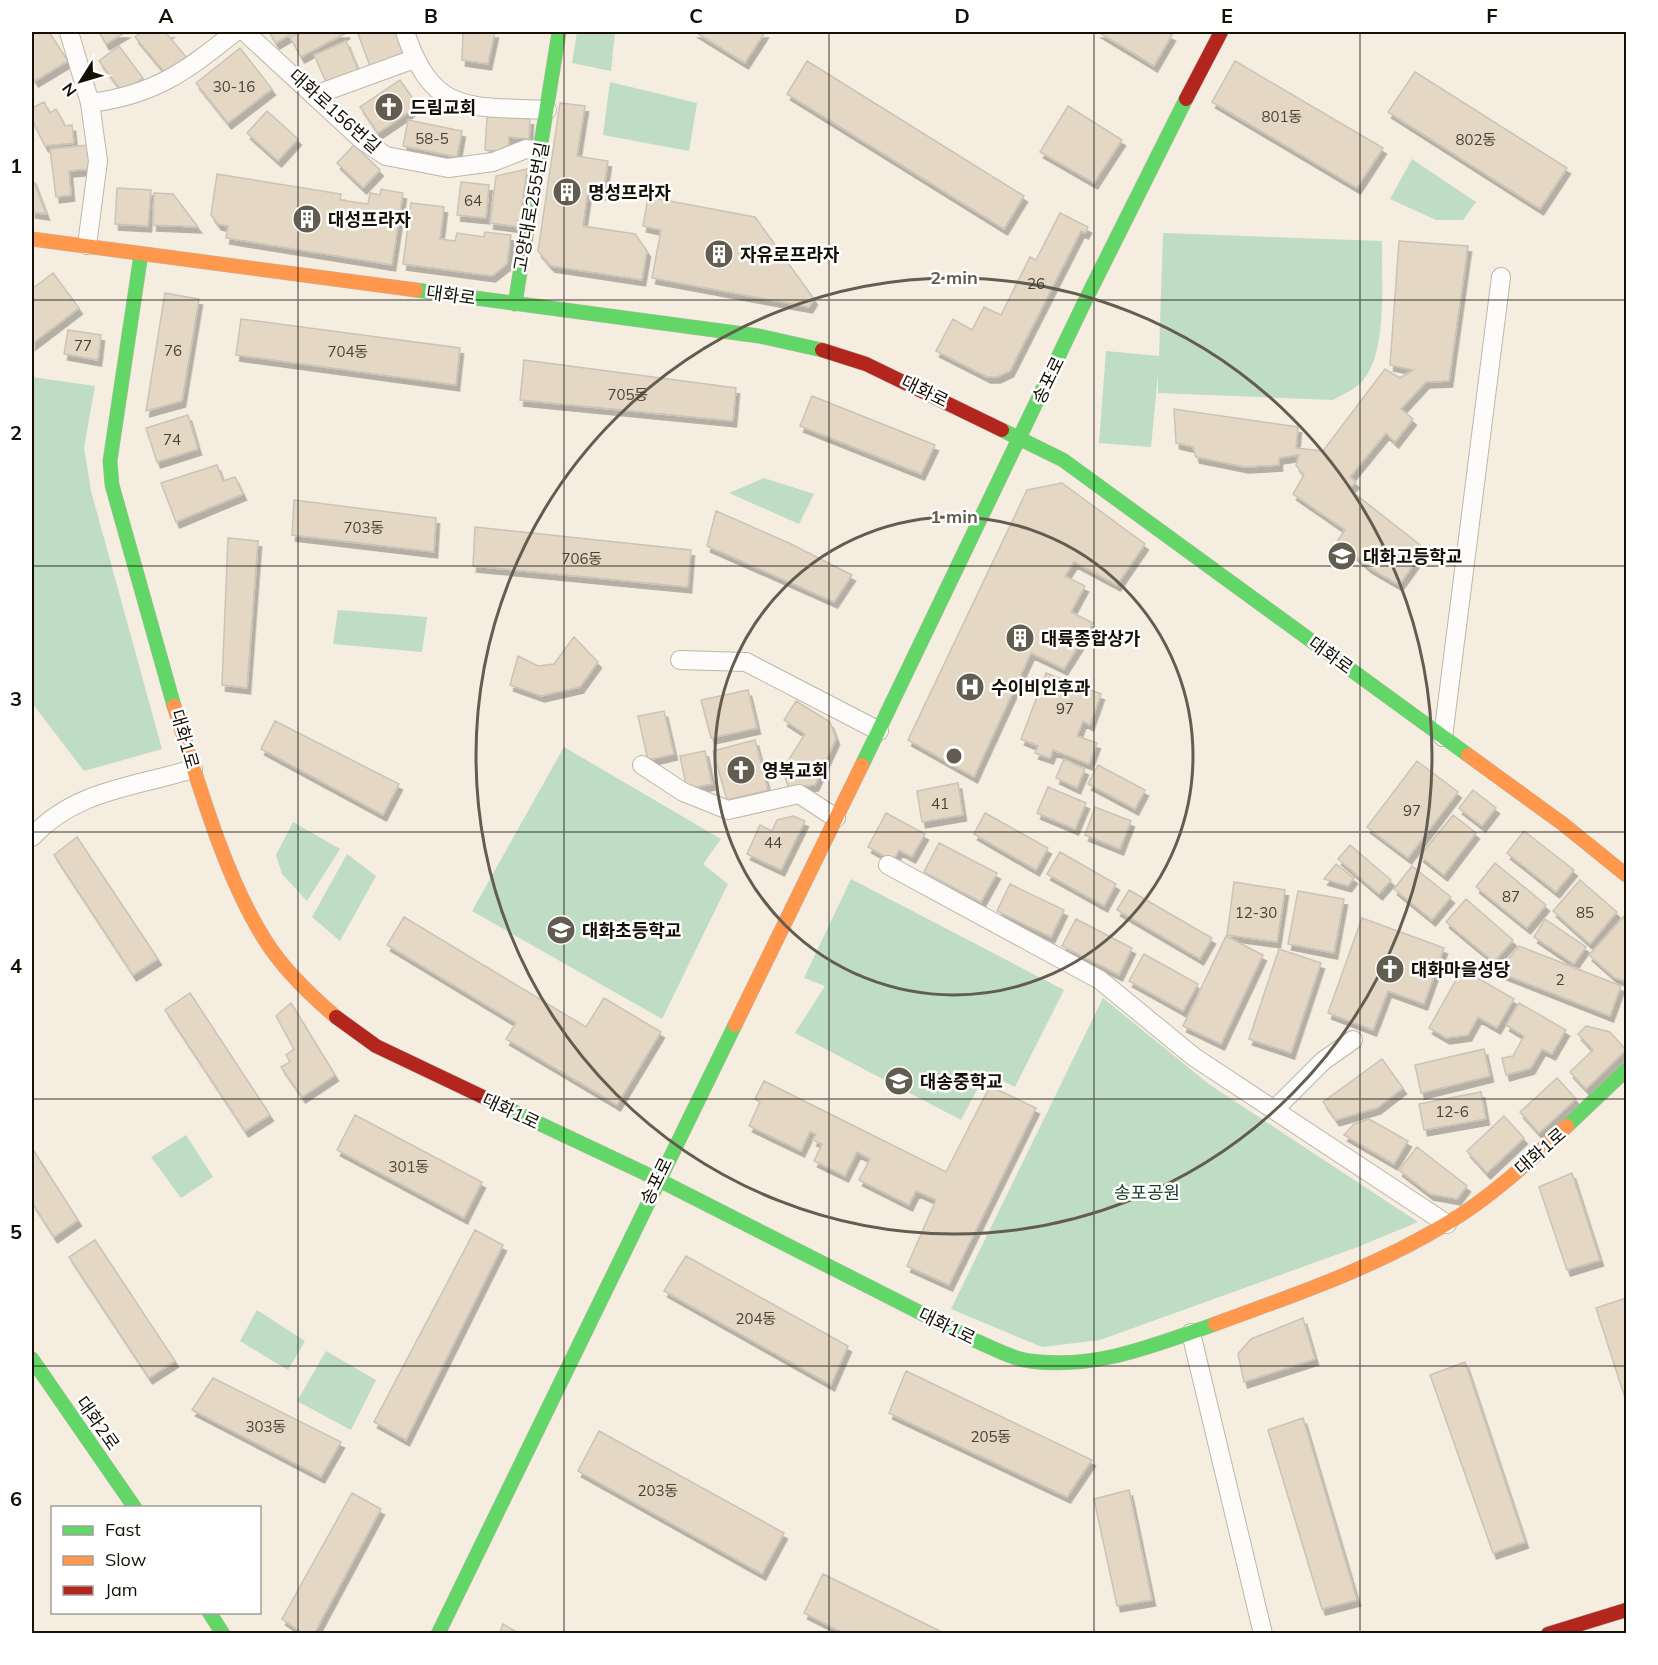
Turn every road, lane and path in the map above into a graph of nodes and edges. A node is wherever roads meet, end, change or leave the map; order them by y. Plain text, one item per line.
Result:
1 (69, 32) edge
2 (235, 32) edge
3 (245, 32) edge
4 (405, 32) edge
5 (559, 32) edge
6 (1221, 32) edge
7 (414, 59) junction
8 (315, 94) junction
9 (90, 103) junction
10 (547, 110) junction
11 (541, 151) junction
12 (32, 239) edge
13 (87, 244) junction
14 (141, 254) junction
15 (1501, 277) dead end
16 (515, 304) junction
17 (1020, 438) junction
18 (680, 660) dead end
19 (879, 731) junction
20 (1443, 737) junction
21 (642, 765) dead end
22 (193, 769) junction
23 (836, 818) junction
24 (32, 837) edge
25 (888, 865) dead end
26 (1626, 874) edge
27 (1353, 1040) dead end
28 (1626, 1070) edge
29 (1274, 1110) junction
30 (657, 1179) junction
31 (1447, 1224) junction
32 (1191, 1333) junction
33 (32, 1359) edge
34 (134, 1506) edge
35 (1626, 1610) edge
36 (210, 1614) edge
37 (223, 1634) edge
38 (438, 1634) edge
39 (1263, 1634) edge
40 (1548, 1634) edge

1 - 9 street
2 - 9 street
3 - 8 street, 대화로156번길
4 - 7 street
5 - 10 street, 고양대로255번길
6 - 17 street, 송포로
7 - 8 street
7 - 10 street
8 - 11 street, 대화로156번길
9 - 13 street
10 - 11 street, 고양대로255번길
11 - 16 street, 고양대로255번길
12 - 13 street, 대화로
13 - 14 street, 대화로
14 - 16 street, 대화로
14 - 22 street, 대화1로
15 - 20 street
16 - 17 street, 대화로
17 - 19 street, 송포로
17 - 20 street, 대화로
18 - 19 street
19 - 23 street, 송포로
20 - 26 street, 대화로
21 - 23 street
22 - 24 street
22 - 30 street, 대화1로
23 - 30 street, 송포로
25 - 29 street
27 - 29 street
28 - 31 street, 대화1로
29 - 31 street
30 - 32 street, 대화1로
30 - 38 street, 송포로
31 - 32 street, 대화1로
32 - 39 street
33 - 34 street, 대화2로
35 - 40 street
36 - 37 street

